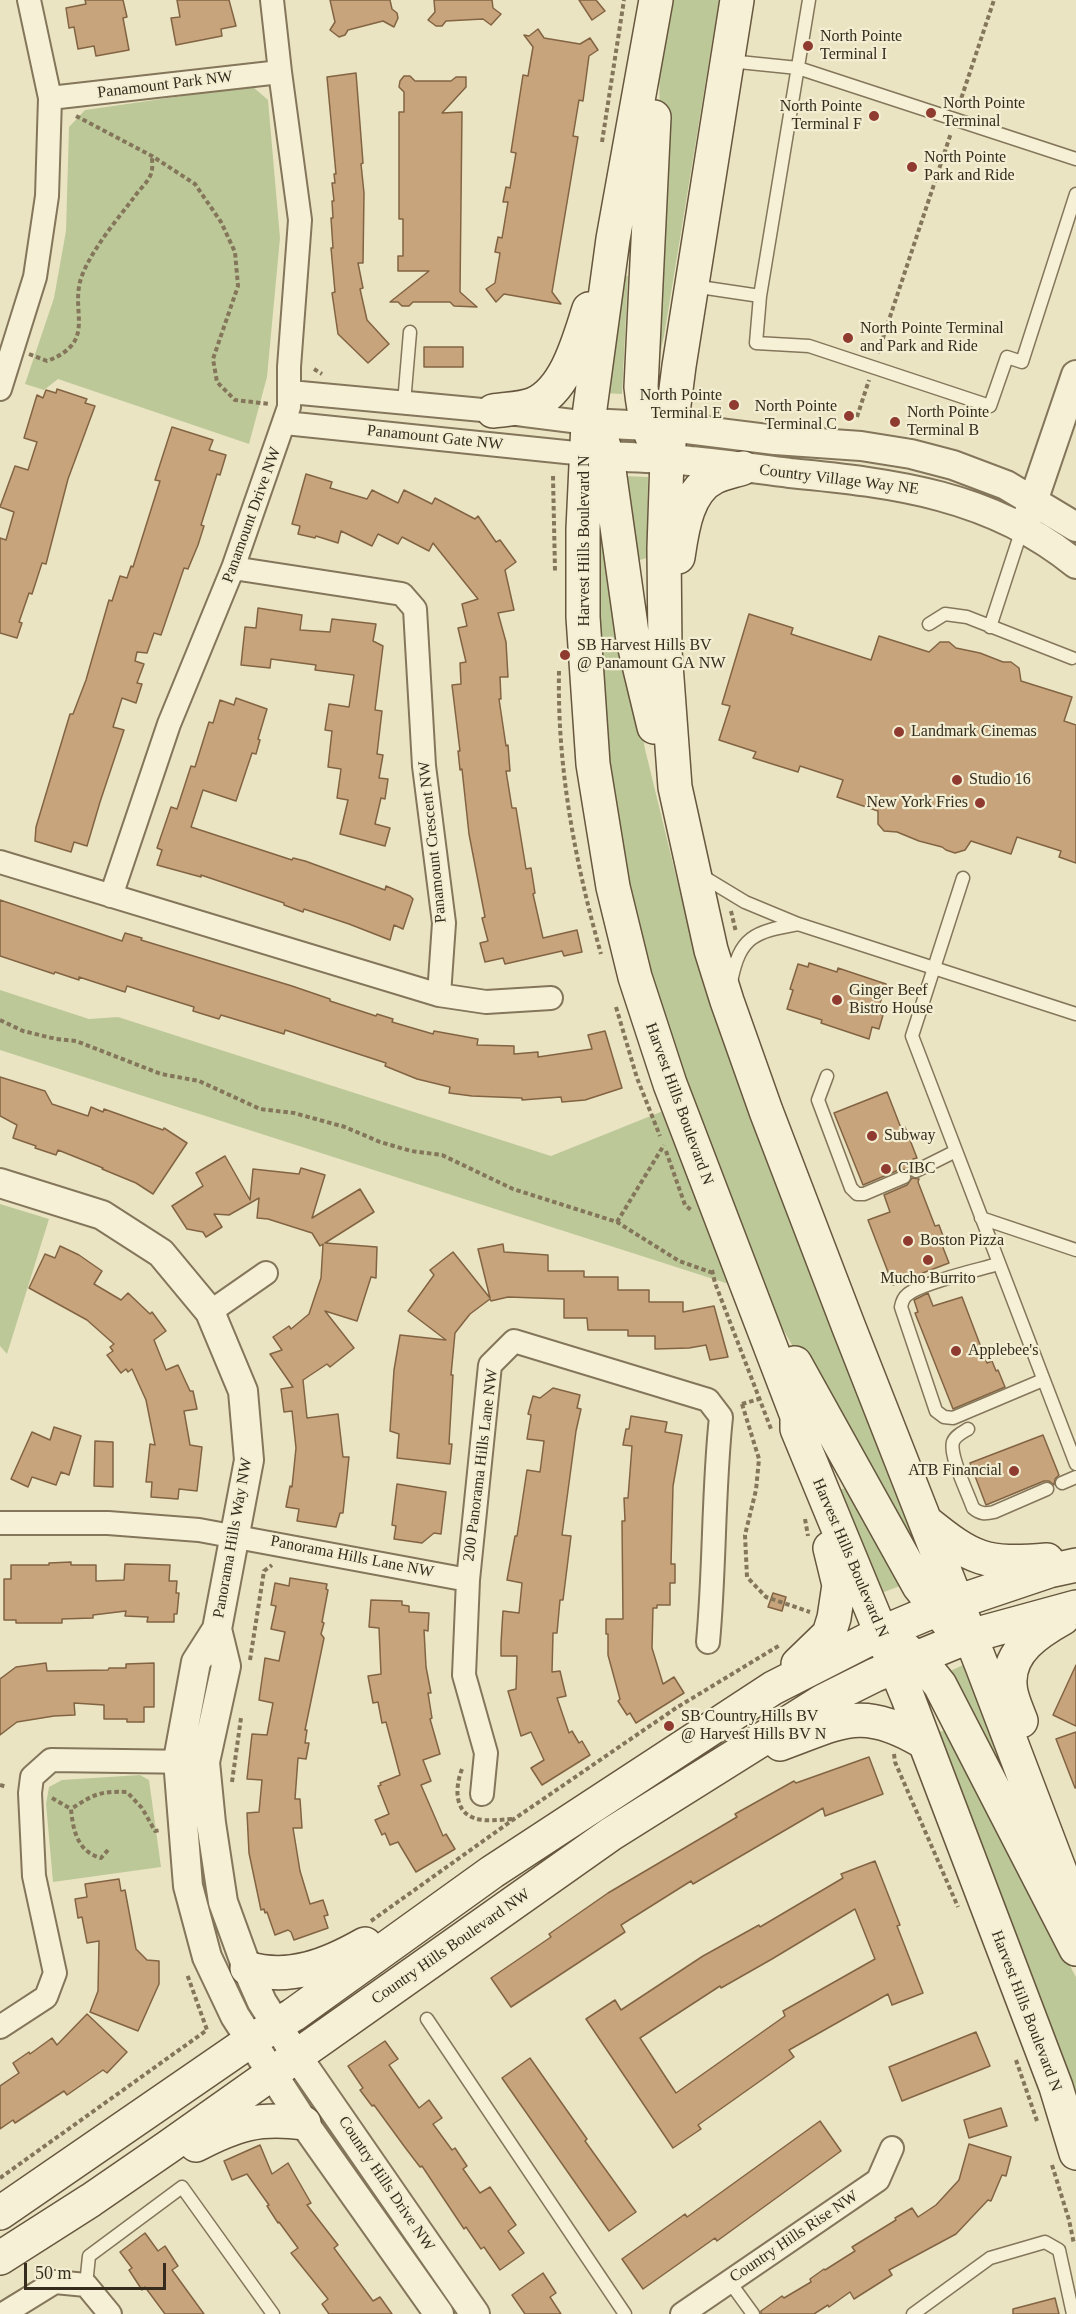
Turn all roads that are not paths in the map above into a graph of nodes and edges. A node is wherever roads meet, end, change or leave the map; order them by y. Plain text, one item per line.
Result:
1 (29, 0) edge
2 (272, 0) edge
3 (656, 0) edge
4 (737, 0) edge
5 (809, 0) edge
6 (728, 61) junction
7 (646, 62) junction
8 (798, 68) junction
9 (280, 72) junction
10 (51, 98) junction
11 (1076, 159) edge
12 (1076, 194) edge
13 (613, 239) junction
14 (692, 285) junction
15 (760, 296) junction
16 (410, 332) dead end
17 (1076, 375) edge
18 (0, 389) edge
19 (404, 403) junction
20 (288, 407) junction
21 (493, 411) junction
22 (659, 427) junction
23 (593, 444) junction
24 (667, 459) junction
25 (743, 468) junction
26 (1034, 500) junction
27 (1076, 527) edge
28 (1022, 529) junction
29 (1076, 564) edge
30 (233, 568) junction
31 (929, 624) dead end
32 (990, 627) junction
33 (665, 651) junction
34 (1072, 658) dead end
35 (675, 787) junction
36 (0, 862) edge
37 (693, 867) junction
38 (963, 878) dead end
39 (111, 896) junction
40 (798, 924) junction
41 (934, 968) junction
42 (440, 995) junction
43 (551, 998) dead end
44 (726, 1001) junction
45 (1076, 1014) edge
46 (827, 1076) dead end
47 (956, 1151) junction
48 (916, 1171) dead end
49 (904, 1177) dead end
50 (0, 1183) edge
51 (981, 1218) junction
52 (1076, 1250) edge
53 (998, 1264) junction
54 (266, 1273) dead end
55 (750, 1291) junction
56 (210, 1312) junction
57 (1043, 1380) junction
58 (797, 1429) junction
59 (968, 1429) dead end
60 (1076, 1464) edge
61 (1076, 1478) edge
62 (1062, 1483) dead end
63 (1047, 1489) dead end
64 (925, 1521) junction
65 (0, 1524) edge
66 (236, 1535) junction
67 (1076, 1558) edge
68 (1076, 1565) edge
69 (468, 1580) junction
70 (947, 1606) junction
71 (1076, 1609) edge
72 (881, 1633) junction
73 (970, 1636) junction
74 (708, 1642) dead end
75 (905, 1663) junction
76 (773, 1688) junction
77 (908, 1745) junction
78 (191, 1762) junction
79 (482, 1794) dead end
80 (634, 1819) junction
81 (492, 1872) junction
82 (1073, 1905) edge
83 (1076, 1948) edge
84 (247, 1968) junction
85 (427, 2019) dead end
86 (0, 2027) edge
87 (264, 2033) junction
88 (284, 2064) junction
89 (304, 2123) junction
90 (892, 2148) dead end
91 (1062, 2154) edge
92 (91, 2200) junction
93 (0, 2213) edge
94 (0, 2258) edge
95 (729, 2281) junction
96 (86, 2284) junction
97 (3, 2314) edge
98 (110, 2314) edge
99 (273, 2314) edge
100 (439, 2314) edge
101 (475, 2314) edge
102 (625, 2314) edge
103 (682, 2314) edge
104 (753, 2314) edge
105 (913, 2314) edge
106 (1073, 2314) edge

1 - 10 street
2 - 9 street, Panamount Drive NW
3 - 7 main road, Harvest Hills Boulevard N
4 - 6 main road
5 - 8 lane
6 - 8 lane
6 - 14 main road
7 - 13 main road, Harvest Hills Boulevard N
7 - 22 main road
8 - 11 lane
8 - 15 lane
9 - 10 street, Panamount Park NW
9 - 20 street, Panamount Drive NW
10 - 18 street
12 - 15 lane
13 - 21 main road
13 - 23 main road, Harvest Hills Boulevard N
14 - 15 lane
14 - 22 main road
16 - 19 lane
17 - 26 street
19 - 20 street, Panamount Gate NW
19 - 21 street, Panamount Gate NW
20 - 23 street, Panamount Gate NW
20 - 30 street, Panamount Drive NW
21 - 23 street, Panamount Gate NW
22 - 23 street, Country Village Way NE
22 - 24 main road
22 - 26 street, Country Village Way NE
23 - 24 street, Country Village Way NE
23 - 35 main road
23 - 55 main road, Harvest Hills Boulevard N
24 - 25 street, Country Village Way NE
24 - 33 main road
25 - 28 street, Country Village Way NE
25 - 33 main road
26 - 27 street, Country Village Way NE
26 - 28 street
28 - 29 street, Country Village Way NE
28 - 32 lane
30 - 39 street, Panamount Drive NW
30 - 42 street, Panamount Crescent NW
31 - 32 lane
32 - 34 lane
33 - 35 main road
35 - 37 main road
36 - 39 street
37 - 40 lane
37 - 44 main road
38 - 41 lane
39 - 42 street
40 - 41 lane
40 - 44 lane
41 - 45 lane
41 - 47 lane
42 - 43 street
44 - 64 main road
46 - 49 lane
47 - 48 lane
47 - 51 lane
50 - 56 street, Panorama Hills Way NW
51 - 52 lane
51 - 53 lane
53 - 57 lane
53 - 57 lane
54 - 56 street
55 - 58 main road, Harvest Hills Boulevard N
55 - 70 main road
56 - 66 street, Panorama Hills Way NW
57 - 60 lane
58 - 72 main road, Harvest Hills Boulevard N
58 - 76 main road
59 - 63 lane
61 - 62 lane
64 - 67 main road
64 - 70 main road
65 - 66 street, Panorama Hills Lane NW
66 - 69 street, Panorama Hills Lane NW
66 - 78 street, Panorama Hills Way NW
68 - 70 main road
69 - 74 street, 200 Panorama Hills Lane NW
69 - 79 street
70 - 72 main road
70 - 73 main road
71 - 73 main road, Country Hills Boulevard NW
71 - 82 main road
72 - 75 main road
72 - 76 main road
73 - 75 main road, Country Hills Boulevard NW
73 - 82 main road
75 - 77 main road, Harvest Hills Boulevard N
75 - 80 main road, Country Hills Boulevard NW
75 - 83 main road
76 - 81 main road
77 - 80 main road
77 - 91 main road, Harvest Hills Boulevard N
78 - 84 street, Panorama Hills Way NW
78 - 86 street
78 - 87 street, Panorama Hills Way NW
80 - 88 main road, Country Hills Boulevard NW
81 - 84 main road
81 - 87 main road
84 - 87 street, Panorama Hills Way NW
85 - 102 lane
87 - 88 street, Panorama Hills Way NW
87 - 93 main road
88 - 89 street, Country Hills Drive NW
88 - 92 main road, Country Hills Boulevard NW
88 - 101 street, Country Hills Drive NW
89 - 92 main road
89 - 100 street, Country Hills Drive NW
90 - 95 street, Country Hills Rise NW
92 - 94 main road, Country Hills Boulevard NW
95 - 103 street, Country Hills Rise NW
95 - 104 lane
96 - 97 street
96 - 98 street
96 - 99 lane
105 - 106 lane

